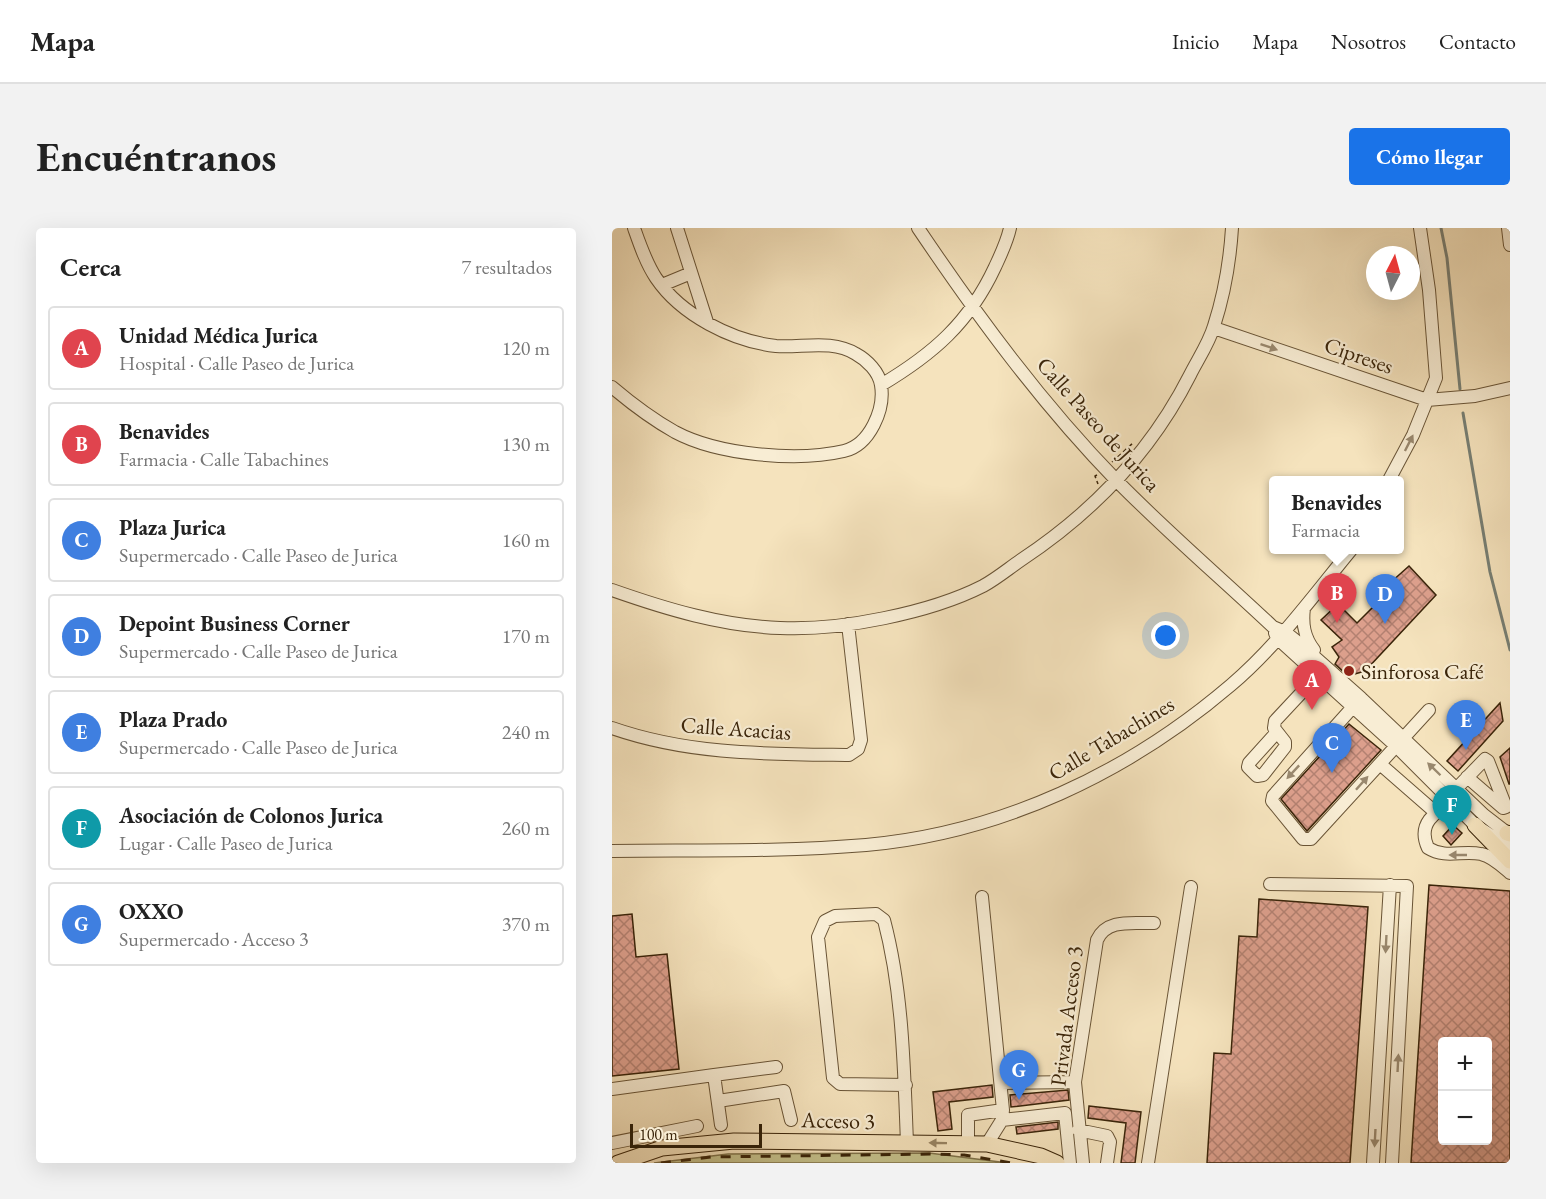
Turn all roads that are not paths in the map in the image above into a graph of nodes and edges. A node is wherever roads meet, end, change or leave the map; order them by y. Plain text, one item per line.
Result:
1 (634, 228) edge
2 (677, 228) edge
3 (918, 228) edge
4 (1010, 228) edge
5 (1232, 228) edge
6 (1420, 228) edge
7 (1508, 228) edge
8 (1510, 244) edge
9 (691, 273) junction
10 (662, 285) junction
11 (972, 309) junction
12 (707, 322) junction
13 (1214, 328) junction
14 (881, 385) junction
15 (612, 387) edge
16 (1510, 388) edge
17 (1494, 392) junction
18 (1510, 396) edge
19 (1427, 400) junction
20 (1391, 476) edge
21 (1118, 482) junction
22 (1347, 554) edge
23 (612, 590) edge
24 (1304, 608) junction
25 (848, 624) junction
26 (1278, 632) junction
27 (1331, 672) junction
28 (1317, 676) junction
29 (1357, 702) junction
30 (1429, 710) dead end
31 (612, 728) edge
32 (1277, 732) dead end
33 (1399, 742) junction
34 (1380, 764) junction
35 (1467, 777) junction
36 (1456, 789) junction
37 (1454, 802) junction
38 (1508, 809) edge
39 (1435, 813) junction
40 (1475, 825) junction
41 (1509, 837) edge
42 (612, 851) edge
43 (1510, 861) edge
44 (1510, 873) edge
45 (1269, 884) dead end
46 (1390, 885) junction
47 (1191, 887) dead end
48 (982, 897) dead end
49 (1154, 923) dead end
50 (776, 1067) dead end
51 (714, 1075) junction
52 (1075, 1082) junction
53 (1001, 1083) junction
54 (906, 1085) junction
55 (612, 1089) edge
56 (718, 1101) junction
57 (1003, 1115) junction
58 (791, 1120) dead end
59 (721, 1125) dead end
60 (697, 1126) dead end
61 (1078, 1130) junction
62 (612, 1143) edge
63 (907, 1143) junction
64 (968, 1144) junction
65 (987, 1144) junction
66 (618, 1163) edge
67 (1057, 1163) edge
68 (1070, 1163) edge
69 (1083, 1163) edge
70 (1107, 1163) edge
71 (1148, 1163) edge
72 (1373, 1163) edge
73 (1392, 1163) edge

1 - 10 street
2 - 9 street
3 - 11 street, Calle Paseo de Jurica
4 - 11 street
5 - 13 street
6 - 19 street
7 - 8 street
9 - 10 street
9 - 12 street
10 - 12 street
11 - 14 street
11 - 21 street, Calle Paseo de Jurica
12 - 14 street
13 -> 19 street, Cipreses
13 - 21 street
14 - 15 street
16 - 17 street, Cipreses
17 - 18 street, Cipreses
17 - 19 street, Cipreses
20 -> 19 street
21 - 25 street
21 - 26 street, Calle Paseo de Jurica
22 - 24 street, Calle Tabachines
23 - 25 street
24 - 26 street, Calle Tabachines
24 - 27 street
25 - 31 street, Calle Acacias
26 - 27 street, Calle Paseo de Jurica
26 - 28 street, Calle Paseo de Jurica
26 - 42 street, Calle Tabachines
27 - 29 street, Calle Paseo de Jurica
28 - 29 street, Calle Paseo de Jurica
28 - 32 street
29 - 33 street, Calle Paseo de Jurica
29 -> 34 street
30 - 33 street
33 - 34 street
36 -> 33 street, Calle Paseo de Jurica
33 - 37 street, Calle Paseo de Jurica
34 - 39 street
35 - 36 street
35 - 38 street
35 - 38 street
36 - 41 street, Calle Paseo de Jurica
37 - 39 street
37 - 40 street, Calle Paseo de Jurica
44 -> 39 street
40 - 41 street, Calle Paseo de Jurica
40 - 43 main road
45 - 46 street
46 -> 72 street
73 -> 46 street
47 - 71 street
48 - 53 street
49 - 52 street, Privada Acceso 3
50 - 51 street
51 - 55 street
51 - 56 street
52 - 53 street
52 - 61 street, Privada Acceso 3
53 - 57 street
54 - 54 street
54 - 63 street
56 - 58 street
56 - 59 street
57 - 64 street
57 - 65 street
57 - 68 street
60 - 62 street
61 - 69 street, Privada Acceso 3
61 - 70 street
64 -> 63 main road, Acceso 3
63 - 66 main road, Acceso 3
64 - 65 main road, Acceso 3
65 - 67 main road, Acceso 3

